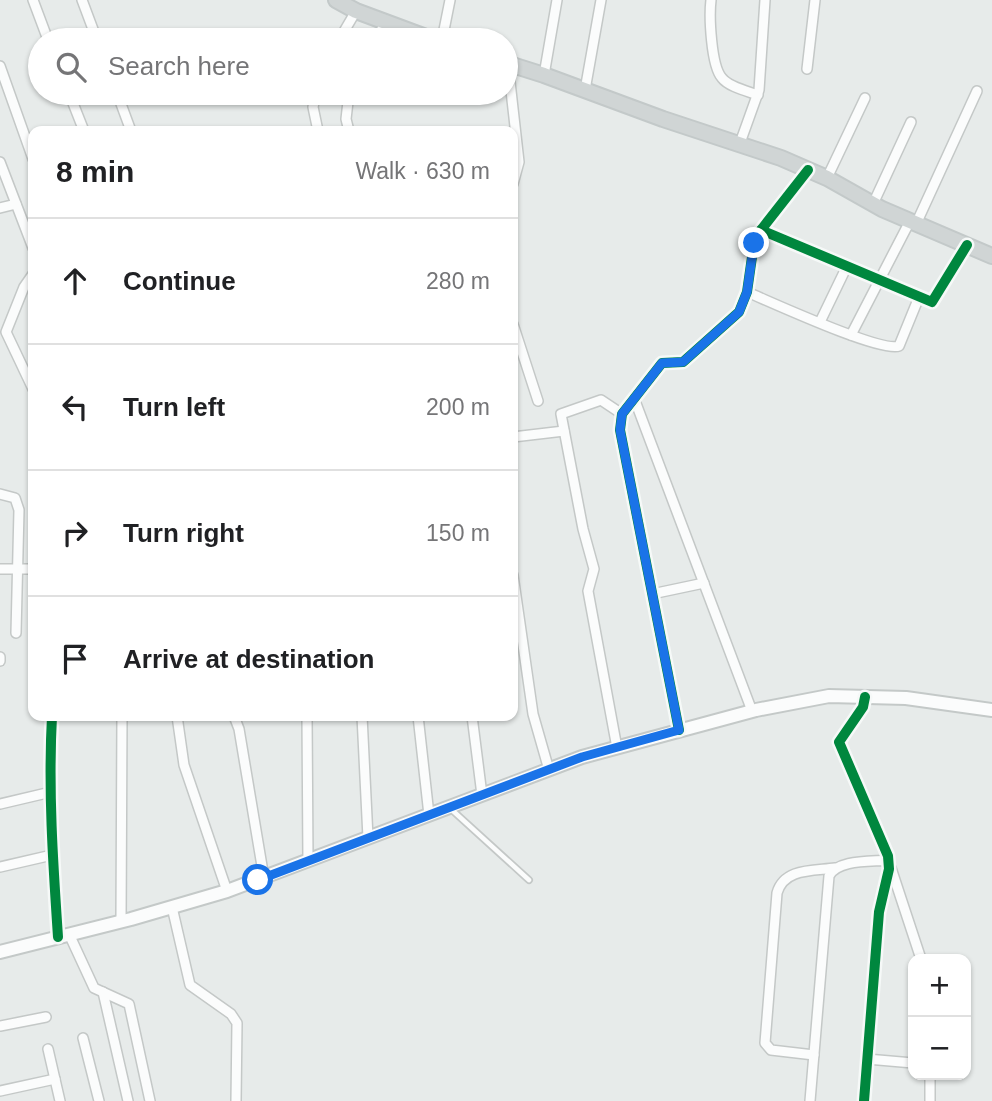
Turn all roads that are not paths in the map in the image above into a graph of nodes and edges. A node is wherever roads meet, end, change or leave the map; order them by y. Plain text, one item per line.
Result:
1 (33, 0) edge
2 (82, 0) edge
3 (336, 0) edge
4 (450, 0) edge
5 (557, 0) edge
6 (601, 0) edge
7 (711, 0) edge
8 (765, 0) edge
9 (815, 0) edge
10 (356, 11) junction
11 (385, 23) junction
12 (44, 28) edge
13 (92, 28) edge
14 (346, 28) edge
15 (382, 28) edge
16 (399, 28) edge
17 (444, 28) edge
18 (0, 66) edge
19 (518, 67) edge
20 (807, 69) dead end
21 (544, 75) junction
22 (585, 90) junction
23 (977, 91) dead end
24 (758, 96) junction
25 (865, 98) dead end
26 (74, 105) edge
27 (121, 105) edge
28 (313, 105) edge
29 (347, 105) edge
30 (512, 105) edge
31 (911, 122) dead end
32 (82, 126) edge
33 (129, 126) edge
34 (317, 126) edge
35 (347, 126) edge
36 (515, 126) edge
37 (740, 143) junction
38 (28, 145) edge
39 (0, 162) edge
40 (803, 168) junction
41 (827, 178) junction
42 (16, 204) junction
43 (873, 204) junction
44 (0, 208) edge
45 (913, 222) junction
46 (761, 230) junction
47 (28, 235) edge
48 (967, 245) junction
49 (992, 255) edge
50 (847, 266) junction
51 (880, 279) junction
52 (28, 281) edge
53 (747, 292) junction
54 (919, 297) junction
55 (820, 322) junction
56 (851, 335) junction
57 (518, 339) edge
58 (28, 378) edge
59 (634, 398) junction
60 (538, 401) dead end
61 (622, 414) junction
62 (564, 430) junction
63 (518, 437) edge
64 (0, 494) edge
65 (0, 569) edge
66 (17, 569) junction
67 (28, 569) edge
68 (704, 583) junction
69 (652, 594) junction
70 (518, 610) edge
71 (16, 633) dead end
72 (865, 697) junction
73 (992, 710) edge
74 (752, 711) junction
75 (52, 721) edge
76 (122, 721) edge
77 (178, 721) edge
78 (236, 721) edge
79 (307, 721) edge
80 (362, 721) edge
81 (419, 721) edge
82 (473, 721) edge
83 (679, 730) junction
84 (617, 748) junction
85 (548, 770) junction
86 (51, 792) junction
87 (482, 795) junction
88 (0, 804) edge
89 (450, 808) junction
90 (429, 815) junction
91 (368, 838) junction
92 (52, 855) junction
93 (308, 861) junction
94 (890, 862) junction
95 (0, 867) edge
96 (835, 868) junction
97 (264, 878) junction
98 (529, 880) dead end
99 (227, 891) junction
100 (172, 907) junction
101 (121, 922) junction
102 (64, 936) junction
103 (0, 951) edge
104 (918, 954) edge
105 (103, 992) junction
106 (46, 1017) dead end
107 (0, 1026) edge
108 (83, 1038) dead end
109 (48, 1049) dead end
110 (814, 1055) junction
111 (867, 1059) junction
112 (908, 1063) edge
113 (55, 1079) junction
114 (930, 1080) edge
115 (0, 1091) edge
116 (60, 1101) edge
117 (99, 1101) edge
118 (128, 1101) edge
119 (150, 1101) edge
120 (236, 1101) edge
121 (810, 1101) edge
122 (864, 1101) edge
123 (930, 1101) edge

1 - 12 street
2 - 13 street
3 - 10 main road
4 - 17 street
5 - 21 street
6 - 22 street
7 - 24 street
8 - 24 street
9 - 20 street
10 - 11 main road
10 - 14 street
11 - 15 street
11 - 16 main road
18 - 38 street
19 - 21 main road
21 - 22 main road
22 - 37 main road
23 - 45 street
24 - 37 street
25 - 41 street
26 - 32 street
27 - 33 street
28 - 34 street
29 - 35 street
30 - 36 street
31 - 43 street
37 - 40 main road
39 - 42 street
40 - 41 main road
40 - 46 street
41 - 43 main road
42 - 44 street
42 - 47 street
43 - 45 main road
45 - 48 main road
45 - 51 street
46 - 50 street
46 - 53 street
48 - 49 main road
48 - 54 street
50 - 51 street
50 - 55 street
51 - 54 street
51 - 56 street
52 - 58 street
53 - 55 street
53 - 59 street
54 - 56 street
55 - 56 street
57 - 60 street
59 - 61 street
59 - 68 street
61 - 62 street
61 - 69 street
62 - 63 street
62 - 84 street
64 - 66 street
65 - 66 street
66 - 67 street
66 - 71 street
68 - 69 street
68 - 74 street
69 - 83 street
70 - 85 street
72 - 73 main road
72 - 74 main road
72 - 94 street
74 - 83 main road
75 - 86 street
76 - 101 street
77 - 99 street
78 - 97 street
79 - 93 street
80 - 91 street
81 - 90 street
82 - 87 street
83 - 84 main road
84 - 85 main road
85 - 87 main road
86 - 88 street
86 - 92 street
87 - 89 main road
89 - 90 main road
89 - 98 lane
90 - 91 main road
91 - 93 main road
92 - 95 street
92 - 102 street
93 - 97 main road
94 - 96 street
94 - 104 street
94 - 111 street
96 - 110 street
96 - 110 street
97 - 99 main road
99 - 100 main road
100 - 101 main road
100 - 120 street
101 - 102 main road
102 - 103 main road
102 - 105 street
105 - 118 street
105 - 119 street
106 - 107 street
108 - 117 street
109 - 113 street
110 - 121 street
111 - 112 street
111 - 122 street
113 - 115 street
113 - 116 street
114 - 123 street

